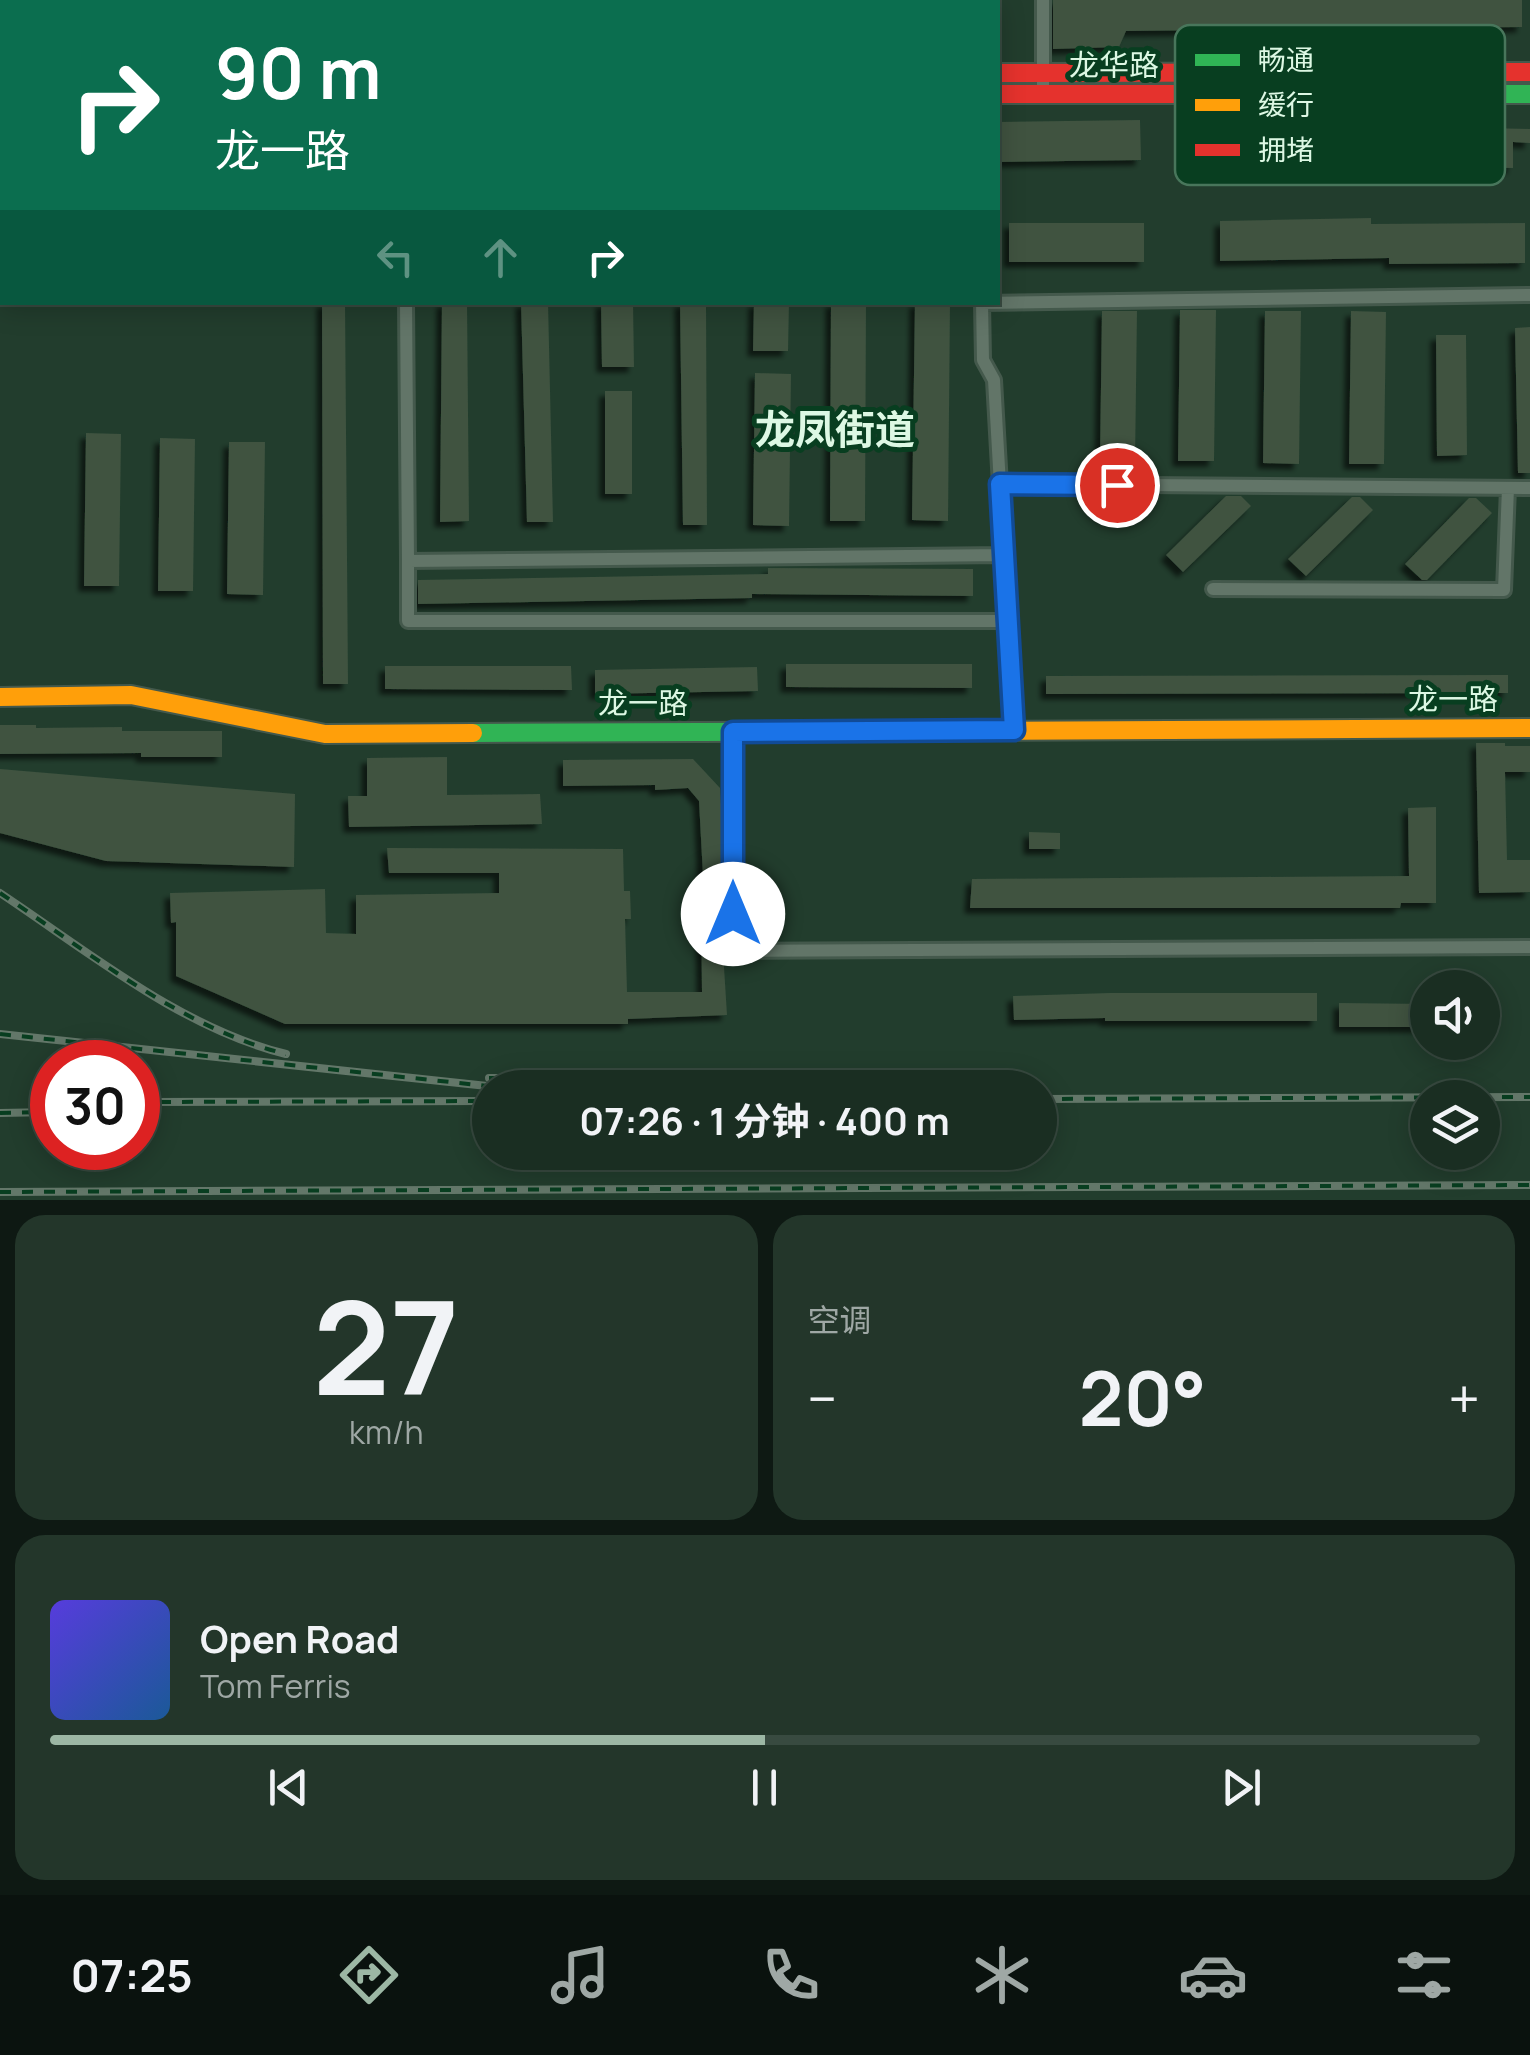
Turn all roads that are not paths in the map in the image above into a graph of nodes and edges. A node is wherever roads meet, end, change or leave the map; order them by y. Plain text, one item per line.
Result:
1 (1044, 0) edge
2 (1505, 72) edge
3 (1530, 72) edge
4 (1000, 73) edge
5 (1044, 73) junction
6 (1175, 73) edge
7 (1000, 94) edge
8 (1043, 94) junction
9 (1175, 94) edge
10 (1530, 295) edge
11 (1000, 303) edge
12 (406, 305) edge
13 (982, 305) edge
14 (1000, 484) junction
15 (1508, 488) junction
16 (1530, 488) edge
17 (1004, 555) junction
18 (408, 561) junction
19 (1213, 588) dead end
20 (1008, 620) junction
21 (0, 697) edge
22 (1530, 728) edge
23 (1014, 730) junction
24 (733, 732) junction
25 (1530, 947) edge

1 - 5 street
2 - 3 street
4 - 5 street
5 - 6 street
5 - 8 street
7 - 8 street, 龙华路
8 - 9 street, 龙华路
10 - 11 street
12 - 18 street
13 - 14 street
14 - 15 street
14 - 17 street
15 - 16 street
15 - 19 street
17 - 18 street
17 - 20 street
18 - 20 street
20 - 23 street
21 - 24 street, 龙一路
22 - 23 street, 龙一路
23 - 24 street, 龙一路
24 - 25 street

